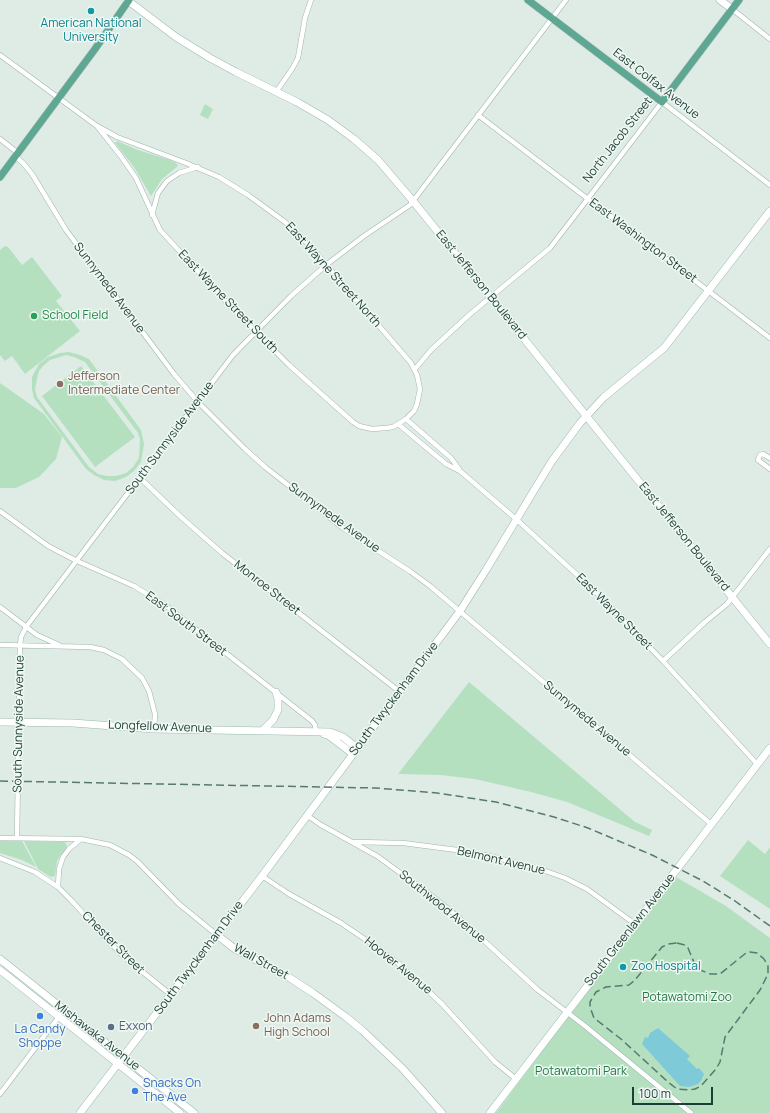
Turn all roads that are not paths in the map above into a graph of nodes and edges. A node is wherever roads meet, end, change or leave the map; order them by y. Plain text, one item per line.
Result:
1 (128, 0) edge
2 (311, 0) edge
3 (528, 0) edge
4 (566, 0) edge
5 (720, 0) edge
6 (739, 0) edge
7 (732, 9) junction
8 (552, 18) junction
9 (770, 39) edge
10 (0, 55) edge
11 (276, 92) junction
12 (58, 99) junction
13 (662, 102) junction
14 (478, 115) junction
15 (97, 126) junction
16 (0, 139) edge
17 (16, 154) junction
18 (198, 167) junction
19 (0, 176) edge
20 (770, 185) edge
21 (588, 198) junction
22 (413, 201) junction
23 (770, 211) edge
24 (152, 215) junction
25 (326, 265) junction
26 (709, 291) junction
27 (491, 297) junction
28 (256, 332) junction
29 (770, 338) edge
30 (415, 369) junction
31 (198, 402) junction
32 (586, 416) junction
33 (406, 419) junction
34 (398, 424) junction
35 (770, 458) edge
36 (770, 469) edge
37 (460, 470) junction
38 (140, 478) junction
39 (0, 511) edge
40 (516, 520) junction
41 (770, 549) edge
42 (77, 561) junction
43 (733, 598) junction
44 (0, 607) edge
45 (460, 611) junction
46 (26, 627) junction
47 (770, 644) edge
48 (0, 645) edge
49 (20, 645) junction
50 (61, 646) junction
51 (663, 661) junction
52 (276, 692) junction
53 (400, 692) junction
54 (0, 722) edge
55 (19, 722) junction
56 (154, 729) junction
57 (263, 730) junction
58 (318, 732) junction
59 (770, 748) edge
60 (355, 751) junction
61 (757, 764) junction
62 (308, 816) junction
63 (712, 824) junction
64 (0, 838) edge
65 (17, 838) junction
66 (81, 839) junction
67 (352, 842) junction
68 (0, 858) edge
69 (262, 876) junction
70 (58, 887) junction
71 (635, 924) junction
72 (217, 935) junction
73 (0, 959) edge
74 (0, 970) edge
75 (171, 995) junction
76 (64, 1010) junction
77 (567, 1012) junction
78 (59, 1016) junction
79 (124, 1057) junction
80 (118, 1064) junction
81 (516, 1079) junction
82 (0, 1094) edge
83 (183, 1111) edge
84 (80, 1113) edge
85 (194, 1113) edge
86 (442, 1113) edge
87 (490, 1113) edge
88 (692, 1113) edge

1 - 11 street, East Jefferson Boulevard
1 - 12 main road
2 - 11 street
3 - 8 main road, East Colfax Avenue
4 - 8 street, South Sunnyside Avenue
5 - 7 street
6 - 7 main road, North Jacob Street
7 - 9 street
7 - 13 main road, North Jacob Street
8 - 13 main road, East Colfax Avenue
8 - 14 street, South Sunnyside Avenue
10 - 12 street
11 - 22 street, East Jefferson Boulevard
12 - 15 street
12 - 17 main road
13 - 20 street, East Colfax Avenue
13 - 21 street, North Jacob Street
14 - 21 street, East Washington Street
14 - 22 street, South Sunnyside Avenue
15 - 18 street, East Wayne Street North
15 - 24 street, East Wayne Street South
16 - 17 street, Sunnymede Avenue
17 - 19 main road
17 - 31 street, Sunnymede Avenue
18 - 24 street
18 - 25 street, East Wayne Street North
21 - 26 street, East Washington Street
21 - 27 street, North Jacob Street
22 - 25 street, South Sunnyside Avenue
22 - 27 street, East Jefferson Boulevard
23 - 26 street, South Twyckenham Drive
24 - 28 street, East Wayne Street South
25 - 28 street, South Sunnyside Avenue
25 - 30 street, East Wayne Street North
26 - 29 street, East Washington Street
26 - 32 street, South Twyckenham Drive
27 - 30 street, North Jacob Street
27 - 32 street, East Jefferson Boulevard
28 - 31 street, South Sunnyside Avenue
28 - 34 street, East Wayne Street South
30 - 33 street, East Wayne Street North
31 - 38 street, South Sunnyside Avenue
31 - 45 street, Sunnymede Avenue
32 - 40 street, South Twyckenham Drive
32 - 43 street, East Jefferson Boulevard
33 - 34 street, East Wayne Street North
33 - 37 street, East Wayne Street
34 - 37 street, East Wayne Street
35 - 36 street
37 - 40 street, East Wayne Street
38 - 42 street, South Sunnyside Avenue
38 - 53 street, Monroe Street
39 - 42 street, East South Street
40 - 45 street, South Twyckenham Drive
40 - 51 street, East Wayne Street
41 - 43 street
42 - 46 street, South Sunnyside Avenue
42 - 52 street, East South Street
43 - 47 street, East Jefferson Boulevard
43 - 51 street
44 - 46 street
45 - 53 street, South Twyckenham Drive
45 - 63 street, Sunnymede Avenue
46 - 49 street, South Sunnyside Avenue
46 - 50 street
48 - 49 street
49 - 50 street
49 - 55 street, South Sunnyside Avenue
50 - 56 street
51 - 61 street, East Wayne Street
52 - 57 street
52 - 58 street, East South Street
53 - 60 street, South Twyckenham Drive
54 - 55 street, Longfellow Avenue
55 - 56 street, Longfellow Avenue
55 - 65 street, South Sunnyside Avenue
56 - 57 street, Longfellow Avenue
57 - 58 street, Longfellow Avenue
58 - 60 street, Longfellow Avenue
59 - 61 street, South Greenlawn Avenue
60 - 62 street, South Twyckenham Drive
61 - 63 street, South Greenlawn Avenue
62 - 67 street, Southwood Avenue
62 - 69 street, South Twyckenham Drive
63 - 71 street, South Greenlawn Avenue
64 - 65 street, Wall Street
65 - 66 street, Wall Street
66 - 70 street
66 - 72 street, Wall Street
67 - 71 street, Belmont Avenue
67 - 77 street, Southwood Avenue
68 - 70 street, Chester Street
69 - 72 street, South Twyckenham Drive
69 - 81 street, Hoover Avenue
70 - 75 street, Chester Street
71 - 77 street, South Greenlawn Avenue
72 - 75 street, South Twyckenham Drive
72 - 86 street, Wall Street
73 - 76 street, Mishawaka Avenue
74 - 78 street, Mishawaka Avenue
75 - 79 street, South Twyckenham Drive
76 - 78 street
76 - 79 street, Mishawaka Avenue
77 - 81 street, South Greenlawn Avenue
77 - 88 street, Southwood Avenue
78 - 80 street, Mishawaka Avenue
78 - 82 street
79 - 80 street, South Twyckenham Drive
79 - 83 street, Mishawaka Avenue
80 - 83 street, Mishawaka Avenue
80 - 84 street, South Twyckenham Drive
81 - 87 street, South Greenlawn Avenue
83 - 85 street, Mishawaka Avenue

